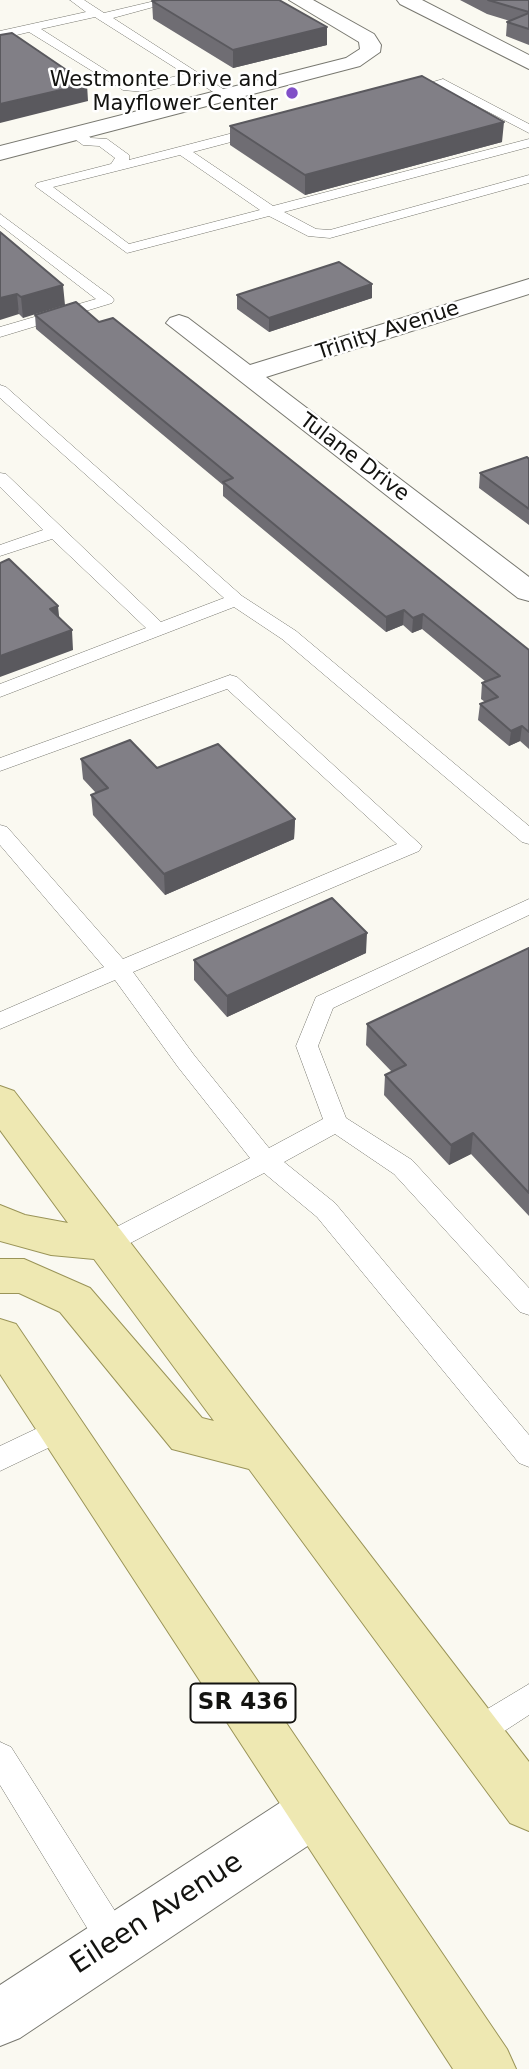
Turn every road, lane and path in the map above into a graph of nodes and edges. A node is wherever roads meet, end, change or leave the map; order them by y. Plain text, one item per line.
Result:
1 (76, 0) edge
2 (173, 0) edge
3 (299, 0) edge
4 (407, 0) edge
5 (154, 2) edge
6 (99, 15) junction
7 (32, 28) junction
8 (0, 35) edge
9 (529, 63) edge
10 (196, 75) junction
11 (395, 94) edge
12 (228, 96) junction
13 (275, 126) edge
14 (529, 129) edge
15 (83, 138) junction
16 (529, 143) edge
17 (182, 150) junction
18 (0, 153) edge
19 (118, 165) junction
20 (529, 178) edge
21 (271, 211) junction
22 (0, 218) edge
23 (529, 286) edge
24 (179, 323) dead end
25 (0, 332) edge
26 (246, 375) junction
27 (0, 390) edge
28 (0, 478) edge
29 (22, 500) junction
30 (0, 507) edge
31 (55, 532) junction
32 (0, 551) edge
33 (529, 592) edge
34 (236, 600) junction
35 (159, 630) junction
36 (0, 691) edge
37 (0, 765) edge
38 (0, 832) edge
39 (529, 837) edge
40 (529, 906) edge
41 (119, 969) junction
42 (0, 1021) edge
43 (0, 1101) edge
44 (336, 1123) junction
45 (266, 1161) junction
46 (0, 1221) edge
47 (108, 1243) junction
48 (0, 1276) edge
49 (529, 1304) edge
50 (0, 1338) edge
51 (61, 1429) junction
52 (264, 1452) junction
53 (529, 1455) edge
54 (0, 1459) edge
55 (529, 1698) edge
56 (474, 1733) junction
57 (0, 1757) edge
58 (529, 1805) edge
59 (314, 1811) junction
60 (115, 1942) junction
61 (0, 2018) edge
62 (487, 2069) edge

1 - 6 lane
2 - 5 lane
3 - 12 street
4 - 9 street
5 - 6 lane
6 - 7 lane
6 - 10 lane
7 - 8 lane
7 - 10 lane
10 - 12 lane
11 - 14 lane
12 - 15 street
13 - 17 lane
15 - 18 street
15 - 19 lane
16 - 21 lane
17 - 19 lane
17 - 21 lane
19 - 21 lane
20 - 21 lane
22 - 25 lane
23 - 26 street, Trinity Avenue
24 - 26 street, Tulane Drive
26 - 33 street, Tulane Drive
27 - 34 lane
28 - 29 lane
29 - 30 lane
29 - 31 lane
31 - 32 lane
31 - 35 lane
34 - 35 lane
34 - 39 lane
35 - 36 lane
37 - 41 lane
38 - 41 lane
40 - 44 lane
41 - 42 lane
41 - 45 lane
43 - 47 main road
44 - 45 lane
44 - 49 lane
45 - 47 lane
45 - 53 lane
46 - 47 main road
47 - 52 main road
48 - 52 main road
50 - 51 main road, SR 436
51 - 54 lane
51 - 59 main road, SR 436
52 - 56 main road
55 - 56 lane
56 - 58 main road
57 - 60 lane
59 - 60 street, Eileen Avenue
59 - 62 main road, SR 436
60 - 61 street, Eileen Avenue

